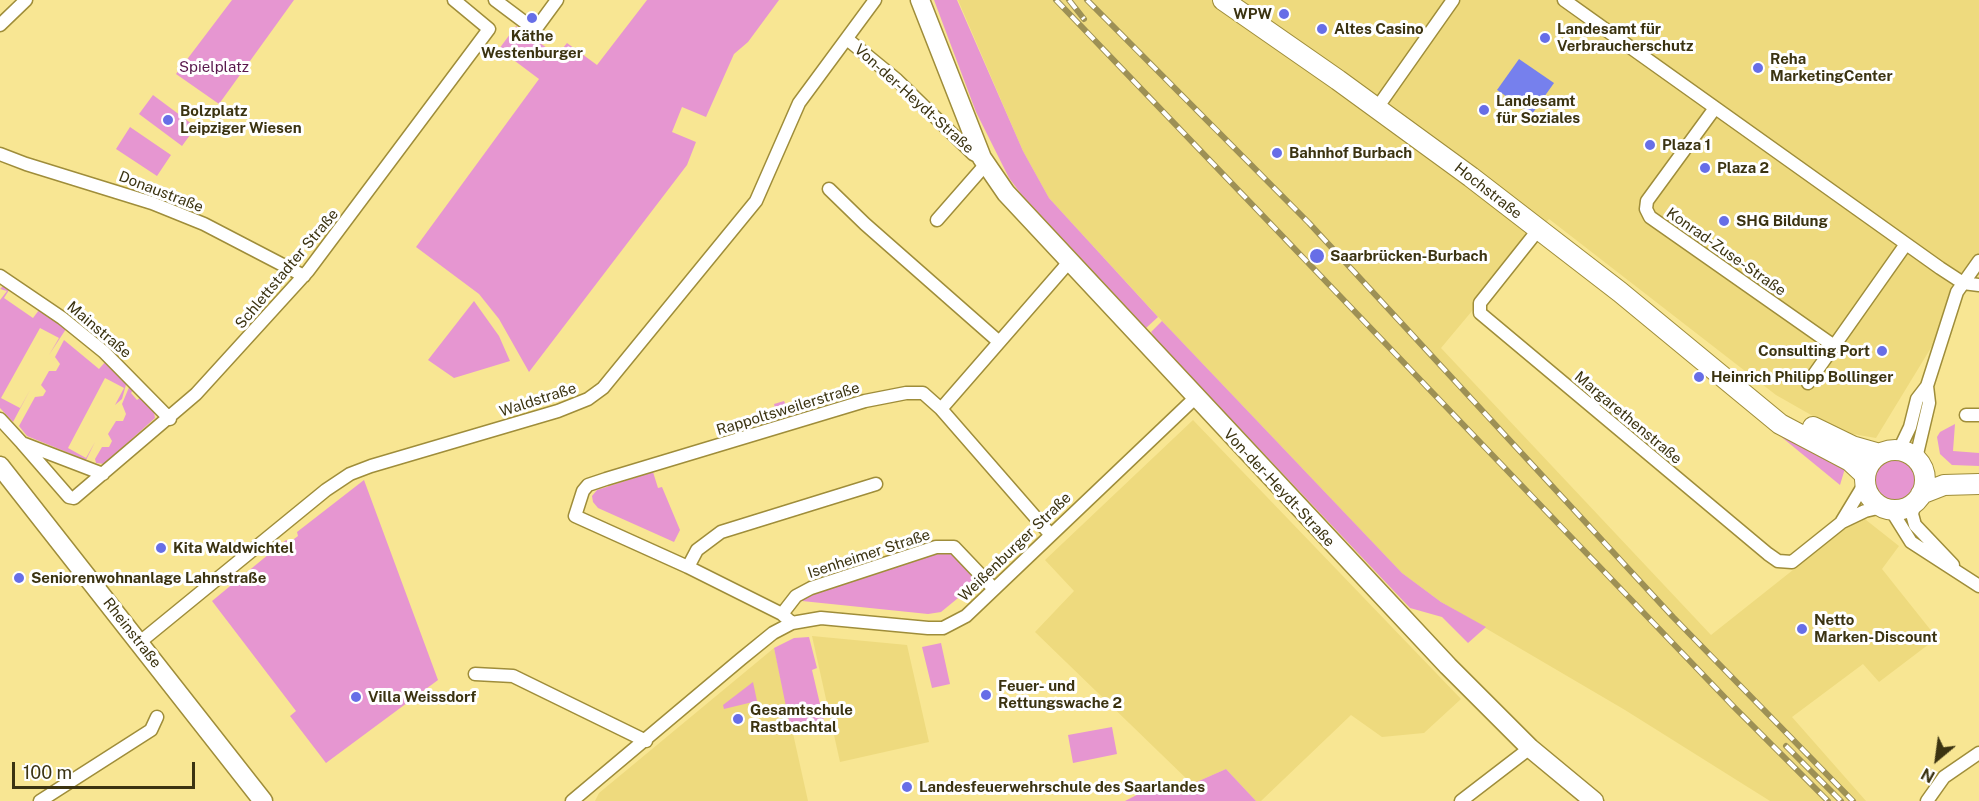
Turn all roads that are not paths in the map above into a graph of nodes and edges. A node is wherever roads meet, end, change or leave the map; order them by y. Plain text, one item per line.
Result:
1 (26, 0) edge
2 (454, 0) edge
3 (495, 0) edge
4 (557, 0) edge
5 (875, 0) edge
6 (920, 0) edge
7 (1223, 0) edge
8 (1453, 0) edge
9 (1564, 0) edge
10 (0, 26) edge
11 (847, 39) junction
12 (1377, 108) junction
13 (1715, 108) junction
14 (0, 154) edge
15 (984, 161) junction
16 (829, 189) dead end
17 (937, 220) dead end
18 (1538, 230) junction
19 (1906, 244) junction
20 (1979, 261) edge
21 (1069, 262) junction
22 (0, 276) edge
23 (304, 276) junction
24 (1963, 283) junction
25 (1979, 285) edge
26 (998, 341) junction
27 (1834, 346) junction
28 (1808, 383) dead end
29 (1927, 386) junction
30 (1744, 393) junction
31 (1195, 398) junction
32 (941, 409) junction
33 (0, 419) edge
34 (170, 419) junction
35 (22, 443) junction
36 (1905, 459) junction
37 (0, 466) edge
38 (103, 474) junction
39 (1979, 477) edge
40 (1865, 479) junction
41 (876, 484) dead end
42 (1979, 484) edge
43 (1918, 498) junction
44 (1887, 508) junction
45 (1842, 522) junction
46 (1050, 534) junction
47 (688, 567) junction
48 (1960, 573) junction
49 (1979, 586) edge
50 (994, 589) junction
51 (787, 619) junction
52 (140, 642) junction
53 (475, 674) dead end
54 (157, 717) dead end
55 (646, 741) junction
56 (1530, 748) junction
57 (1979, 753) edge
58 (40, 801) edge
59 (263, 801) edge
60 (572, 801) edge
61 (1461, 801) edge
62 (1594, 801) edge
63 (1927, 801) edge

1 - 10 street
2 - 23 street, Schlettstadter Straße
3 - 4 street
5 - 11 street, Waldstraße
6 - 15 main road, Von-der-Heydt-Straße
7 - 12 main road, Hochstraße
8 - 12 street
9 - 13 street
11 - 15 street, Von-der-Heydt-Straße
11 - 52 street, Waldstraße
12 - 18 main road, Hochstraße
13 - 19 street
13 - 27 street, Konrad-Zuse-Straße
14 - 23 street, Donaustraße
15 - 17 street
15 - 21 main road, Von-der-Heydt-Straße
16 - 26 street
18 - 30 main road, Hochstraße
18 - 45 street, Margarethenstraße
19 - 24 street
19 - 27 street
20 - 24 street
21 - 26 street
21 - 31 main road, Von-der-Heydt-Straße
22 - 34 street, Mainstraße
23 - 34 street, Schlettstadter Straße
24 - 25 street
24 - 29 street
26 - 32 street
27 - 28 street
29 - 36 street
29 - 36 street
30 - 36 main road, Hochstraße
30 - 40 main road, Hochstraße
31 - 46 street, Weißenburger Straße
31 - 56 main road, Von-der-Heydt-Straße
32 - 46 street
32 - 47 street, Rappoltsweilerstraße
33 - 35 street
34 - 38 street, Schlettstadter Straße
35 - 38 street
35 - 38 street, Schlettstadter Straße
36 - 39 main road, Hochstraße
36 - 40 main road
36 - 43 main road
37 - 52 main road, Rheinstraße
40 - 44 main road
40 - 45 street, Margarethenstraße
41 - 47 street
42 - 43 main road
43 - 44 main road
43 - 48 street
44 - 45 street, Margarethenstraße
44 - 48 street
46 - 50 street, Weißenburger Straße
47 - 51 street
48 - 49 street
50 - 51 street, Weißenburger Straße
50 - 51 street, Isenheimer Straße
51 - 55 street, Weißenburger Straße
52 - 59 main road, Rheinstraße
53 - 55 street
54 - 58 street
55 - 60 street, Weißenburger Straße
56 - 61 street
56 - 62 main road, Von-der-Heydt-Straße
57 - 63 street

